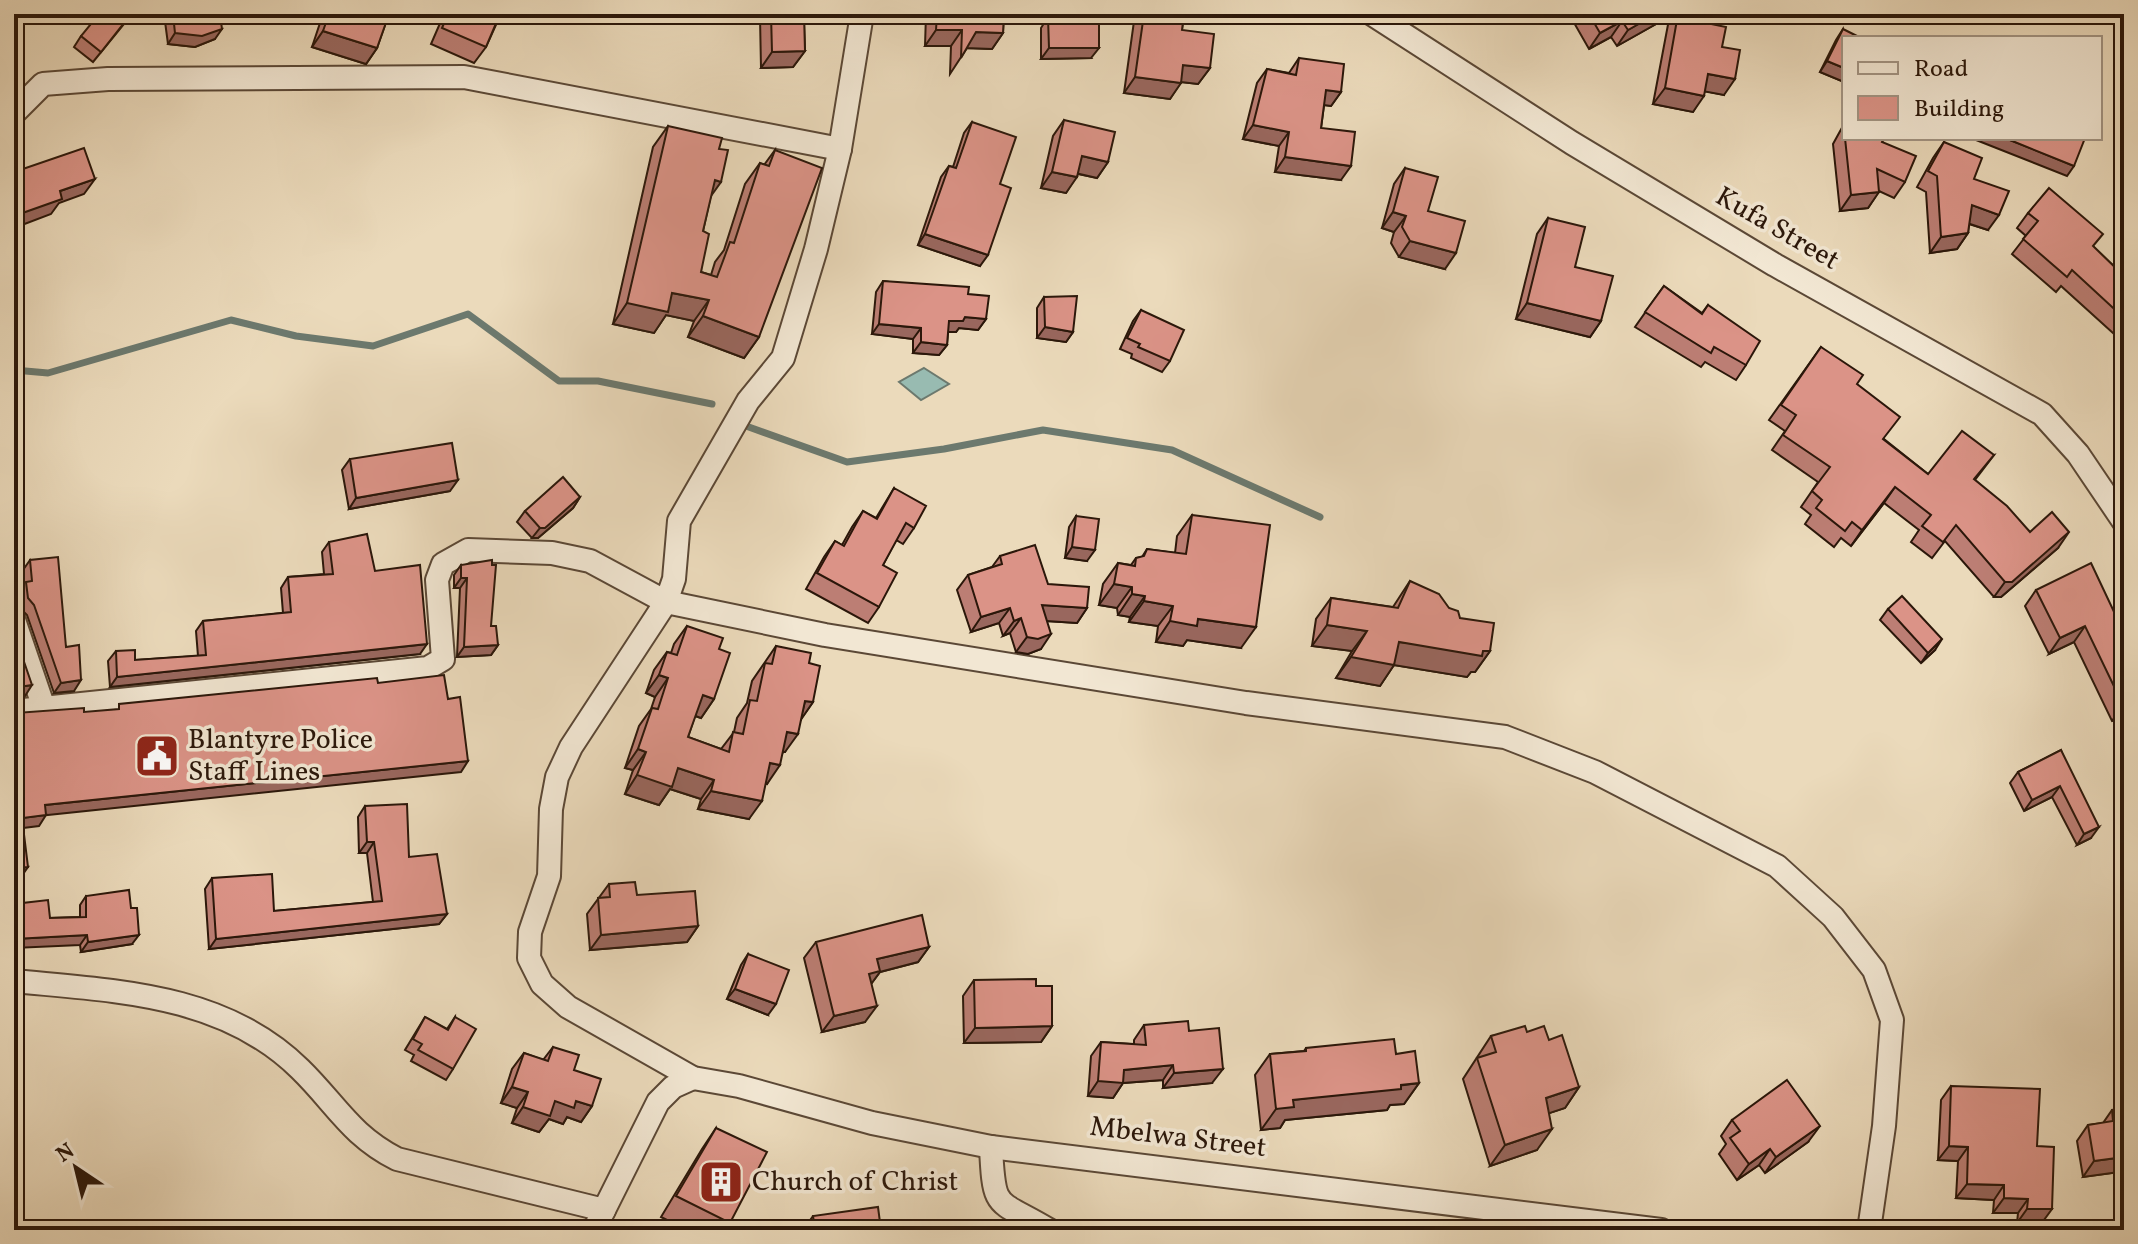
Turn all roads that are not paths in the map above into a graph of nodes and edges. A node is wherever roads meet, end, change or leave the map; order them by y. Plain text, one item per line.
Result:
1 (862, 14) edge
2 (1372, 14) edge
3 (14, 113) edge
4 (840, 149) junction
5 (2124, 522) edge
6 (666, 602) junction
7 (14, 620) edge
8 (18, 644) edge
9 (44, 708) junction
10 (14, 711) edge
11 (14, 981) edge
12 (693, 1078) junction
13 (991, 1147) junction
14 (599, 1220) edge
15 (1049, 1230) edge
16 (1661, 1230) edge
17 (1869, 1230) edge

1 - 4 street, Mbelwa Street
2 - 5 street, Kufa Street
3 - 4 street
4 - 6 street, Mbelwa Street
6 - 9 street
6 - 12 street, Mbelwa Street
6 - 17 street
7 - 8 street
8 - 9 street
9 - 10 street
11 - 14 street
12 - 13 street, Mbelwa Street
12 - 14 street
13 - 15 street
13 - 16 street, Mbelwa Street

